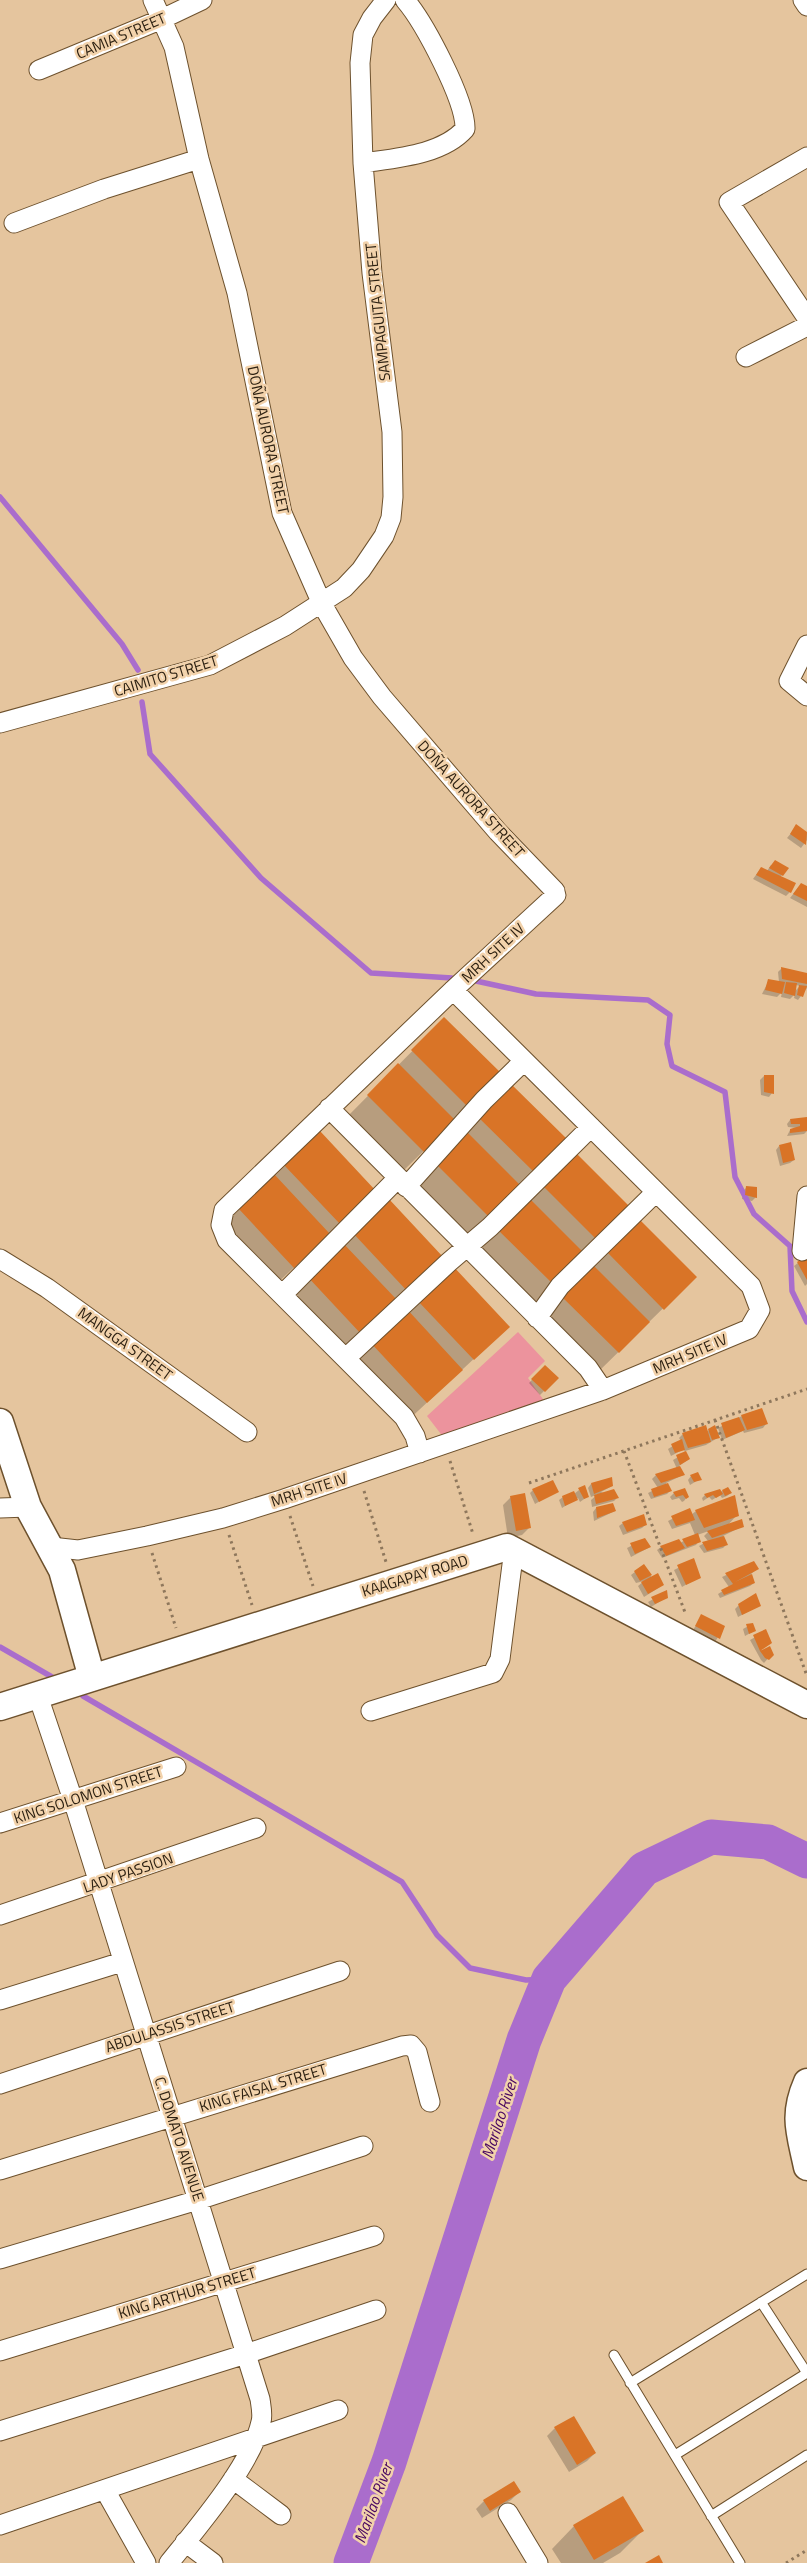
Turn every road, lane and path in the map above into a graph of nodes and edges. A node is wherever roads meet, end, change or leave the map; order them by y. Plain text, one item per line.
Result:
1 (153, 0) edge
2 (202, 0) edge
3 (386, 0) edge
4 (405, 0) edge
5 (803, 0) edge
6 (807, 6) edge
7 (162, 19) junction
8 (39, 70) dead end
9 (807, 157) edge
10 (199, 159) junction
11 (363, 163) junction
12 (14, 223) dead end
13 (807, 318) edge
14 (807, 326) edge
15 (746, 356) dead end
16 (322, 604) junction
17 (807, 645) edge
18 (807, 696) edge
19 (0, 723) edge
20 (556, 893) joint
21 (453, 990) junction
22 (524, 1061) junction
23 (329, 1108) junction
24 (590, 1127) junction
25 (402, 1182) junction
26 (656, 1192) junction
27 (807, 1196) edge
28 (467, 1247) junction
29 (802, 1251) dead end
30 (0, 1259) edge
31 (283, 1294) junction
32 (537, 1318) junction
33 (346, 1358) junction
34 (807, 1389) edge
35 (603, 1390) junction
36 (715, 1420) junction
37 (0, 1422) edge
38 (247, 1432) dead end
39 (444, 1444) junction
40 (624, 1451) junction
41 (420, 1453) junction
42 (358, 1474) junction
43 (529, 1483) dead end
44 (284, 1499) junction
45 (28, 1507) junction
46 (0, 1508) edge
47 (223, 1518) junction
48 (147, 1536) junction
49 (51, 1547) junction
50 (514, 1549) junction
51 (480, 1556) junction
52 (393, 1583) junction
53 (319, 1605) junction
54 (259, 1626) junction
55 (698, 1646) junction
56 (183, 1650) junction
57 (807, 1676) edge
58 (92, 1678) junction
59 (38, 1696) junction
60 (807, 1705) edge
61 (0, 1707) edge
62 (371, 1711) dead end
63 (176, 1767) dead end
64 (73, 1800) junction
65 (0, 1823) edge
66 (256, 1828) dead end
67 (98, 1884) junction
68 (0, 1915) edge
69 (122, 1962) junction
70 (340, 1971) dead end
71 (0, 2000) edge
72 (146, 2035) junction
73 (807, 2082) edge
74 (0, 2084) edge
75 (430, 2102) dead end
76 (170, 2116) junction
77 (363, 2146) dead end
78 (807, 2167) edge
79 (0, 2170) edge
80 (198, 2200) junction
81 (374, 2236) dead end
82 (0, 2260) edge
83 (807, 2274) edge
84 (222, 2281) junction
85 (760, 2302) junction
86 (376, 2310) dead end
87 (0, 2351) edge
88 (246, 2354) junction
89 (614, 2355) dead end
90 (630, 2382) junction
91 (338, 2410) dead end
92 (0, 2431) edge
93 (256, 2439) junction
94 (675, 2455) junction
95 (807, 2456) edge
96 (233, 2479) junction
97 (105, 2490) junction
98 (508, 2512) dead end
99 (282, 2515) dead end
100 (711, 2516) junction
101 (0, 2525) edge
102 (185, 2542) junction
103 (807, 2550) edge
104 (146, 2563) edge
105 (169, 2563) edge
106 (213, 2563) edge
107 (538, 2563) edge
108 (740, 2563) edge
109 (786, 2563) edge

1 - 7 street, DOÑA AURORA STREET
2 - 7 street, CAMIA STREET
3 - 11 street, SAMPAGUITA STREET
4 - 11 street
5 - 6 street
7 - 8 street, CAMIA STREET
7 - 10 street, DOÑA AURORA STREET
9 - 13 street
10 - 12 street
10 - 16 street, DOÑA AURORA STREET
11 - 16 street, SAMPAGUITA STREET
14 - 15 street
16 - 19 street, CAIMITO STREET
16 - 20 street, DOÑA AURORA STREET
17 - 18 street
20 - 21 street, MRH SITE IV
21 - 22 street, MRH SITE IV
21 - 23 street
22 - 24 street, MRH SITE IV
22 - 25 street
23 - 25 street
23 - 31 street
24 - 26 street, MRH SITE IV
24 - 28 street
25 - 28 street
25 - 31 street
26 - 32 street
26 - 35 street, MRH SITE IV
27 - 29 street
28 - 32 street
28 - 33 street
30 - 38 street, MANGGA STREET
31 - 33 street
32 - 35 street
33 - 41 street
34 - 36 path
35 - 39 street, MRH SITE IV
36 - 40 path
36 - 57 path
37 - 45 street
39 - 41 street, MRH SITE IV
39 - 51 path
40 - 43 path
40 - 55 path
41 - 42 street, MRH SITE IV
42 - 44 street, MRH SITE IV
42 - 52 path
44 - 47 street, MRH SITE IV
44 - 53 path
45 - 46 street
45 - 49 street
47 - 48 street, MRH SITE IV
47 - 54 path
48 - 49 street, MRH SITE IV
48 - 56 path
49 - 58 street
50 - 51 street, KAAGAPAY ROAD
50 - 55 street
50 - 62 street
51 - 52 street, KAAGAPAY ROAD
52 - 53 street, KAAGAPAY ROAD
53 - 54 street, KAAGAPAY ROAD
54 - 56 street, KAAGAPAY ROAD
55 - 60 street
56 - 58 street, KAAGAPAY ROAD
58 - 59 street, KAAGAPAY ROAD
59 - 61 street, KAAGAPAY ROAD
59 - 64 street, C. DOMATO AVENUE
63 - 64 street, KING SOLOMON STREET
64 - 65 street, KING SOLOMON STREET
64 - 67 street, C. DOMATO AVENUE
66 - 67 street, LADY PASSION
67 - 68 street, LADY PASSION
67 - 69 street, C. DOMATO AVENUE
69 - 71 street
69 - 72 street, C. DOMATO AVENUE
70 - 72 street, ABDULASSIS STREET
72 - 74 street, ABDULASSIS STREET
72 - 76 street, C. DOMATO AVENUE
73 - 78 street
75 - 76 street, KING FAISAL STREET
76 - 79 street, KING FAISAL STREET
76 - 80 street, C. DOMATO AVENUE
77 - 80 street
80 - 82 street
80 - 84 street, C. DOMATO AVENUE
81 - 84 street, KING ARTHUR STREET
83 - 85 lane
84 - 87 street, KING ARTHUR STREET
84 - 88 street, C. DOMATO AVENUE
85 - 90 lane
85 - 94 lane
86 - 88 street
88 - 92 street
88 - 93 street, C. DOMATO AVENUE
89 - 90 lane
90 - 94 lane
91 - 93 street
93 - 96 street, C. DOMATO AVENUE
93 - 97 street
94 - 100 lane
95 - 100 lane
96 - 99 street
96 - 102 street, C. DOMATO AVENUE
97 - 101 street
97 - 104 street
98 - 107 street
100 - 108 lane
102 - 105 street, C. DOMATO AVENUE
102 - 106 street
103 - 109 path

